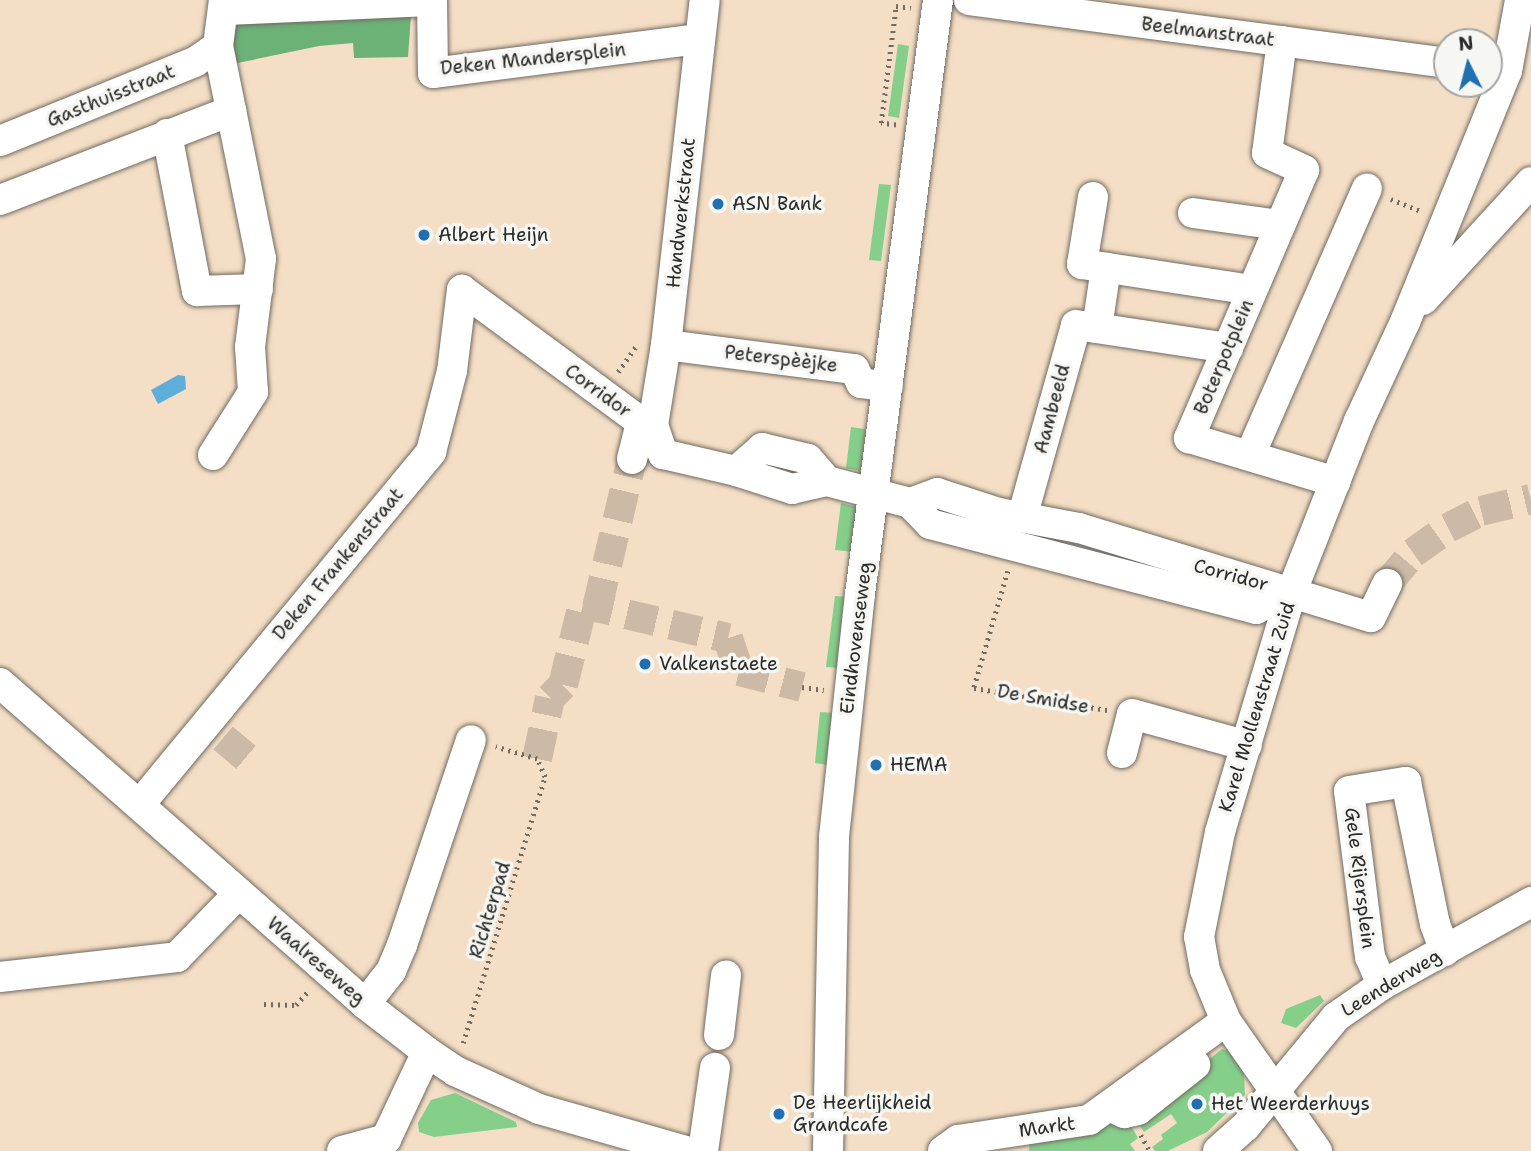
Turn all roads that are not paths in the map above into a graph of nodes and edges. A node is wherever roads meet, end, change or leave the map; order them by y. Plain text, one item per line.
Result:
1 (705, 0) edge
2 (969, 0) edge
3 (1520, 0) edge
4 (438, 1) edge
5 (225, 5) edge
6 (937, 6) edge
7 (700, 39) junction
8 (1282, 41) junction
9 (218, 46) junction
10 (1433, 61) edge
11 (1509, 72) edge
12 (231, 111) junction
13 (167, 134) junction
14 (0, 141) edge
15 (1531, 182) edge
16 (1367, 189) road end
17 (1093, 197) dead end
18 (0, 200) edge
19 (1193, 213) dead end
20 (1280, 225) junction
21 (1106, 268) junction
22 (258, 289) junction
23 (462, 290) joint
24 (1252, 290) junction
25 (1405, 322) junction
26 (1097, 328) junction
27 (666, 345) junction
28 (1228, 348) junction
29 (888, 387) junction
30 (647, 424) junction
31 (212, 455) dead end
32 (1250, 455) junction
33 (632, 459) tunnel mouth
34 (1336, 482) junction
35 (874, 494) junction
36 (911, 503) junction
37 (1011, 513) junction
38 (1079, 528) junction
39 (985, 539) junction
40 (1080, 564) junction
41 (1387, 584) tunnel mouth
42 (1292, 591) junction
43 (0, 682) edge
44 (471, 740) road end
45 (1247, 746) junction
46 (1122, 753) dead end
47 (140, 804) junction
48 (239, 893) junction
49 (1531, 902) edge
50 (1445, 951) junction
51 (726, 975) dead end
52 (0, 977) edge
53 (1382, 985) junction
54 (365, 1004) junction
55 (1226, 1021) junction
56 (719, 1035) dead end
57 (427, 1052) junction
58 (716, 1068) dead end
59 (1275, 1092) junction
60 (390, 1145) edge
61 (342, 1151) edge
62 (685, 1151) edge
63 (703, 1151) edge
64 (828, 1151) edge
65 (943, 1151) edge
66 (1218, 1151) edge
67 (1317, 1151) edge

1 - 7 street, Handwerkstraat
2 - 8 street, Beelmanstraat
3 - 11 street, Karel Mollenstraat Zuid
4 - 5 street, Deken Mandersplein
4 - 7 street, Deken Mandersplein
5 - 9 street
6 - 29 street, Eindhovenseweg
7 - 27 street, Handwerkstraat
8 - 10 street, Beelmanstraat
8 - 20 street, Boterpotplein
9 - 12 street
9 - 14 street, Gasthuisstraat
11 - 25 street, Karel Mollenstraat Zuid
12 - 13 street
12 - 22 street
13 - 18 street
13 - 22 street
15 - 25 street, Karel Mollenstraat Zuid
16 - 32 street
17 - 21 street, Boterpotplein
19 - 20 street
20 - 24 street, Boterpotplein
21 - 24 street, Boterpotplein
21 - 26 street
22 - 31 street
23 - 30 street, Corridor
23 - 47 street, Deken Frankenstraat
24 - 28 street, Boterpotplein
25 - 34 street, Karel Mollenstraat Zuid
26 - 28 street
26 - 37 street, Aambeeld
27 - 29 street, Peterspèèjke
27 - 30 street, Handwerkstraat
28 - 32 street, Boterpotplein
29 - 35 street, Eindhovenseweg
30 - 33 street, Handwerkstraat
30 - 35 street, Corridor
32 - 34 street, Boterpotplein
34 - 42 street, Karel Mollenstraat Zuid
35 - 36 street, Corridor
35 - 64 street, Eindhovenseweg
36 - 37 street, Corridor
36 - 39 street, Corridor
37 - 38 street, Corridor
37 - 39 street
38 - 40 street
38 - 42 street, Corridor
39 - 40 street, Corridor
40 - 42 street, Corridor
41 - 42 street
42 - 45 street, Karel Mollenstraat Zuid
43 - 47 street, Waalreseweg
44 - 54 street
45 - 46 street
45 - 55 street, Karel Mollenstraat Zuid
47 - 48 street, Waalreseweg
48 - 52 street
48 - 54 street, Waalreseweg
49 - 50 street, Leenderweg
50 - 53 street, Leenderweg
50 - 53 street, Gele Rijersplein
51 - 56 street
53 - 59 street, Leenderweg
54 - 57 street, Waalreseweg
55 - 59 street, Karel Mollenstraat Zuid
55 - 65 street, Markt
57 - 60 street
57 - 62 street, Waalreseweg
58 - 63 street
59 - 66 street
59 - 67 street
60 - 61 street

